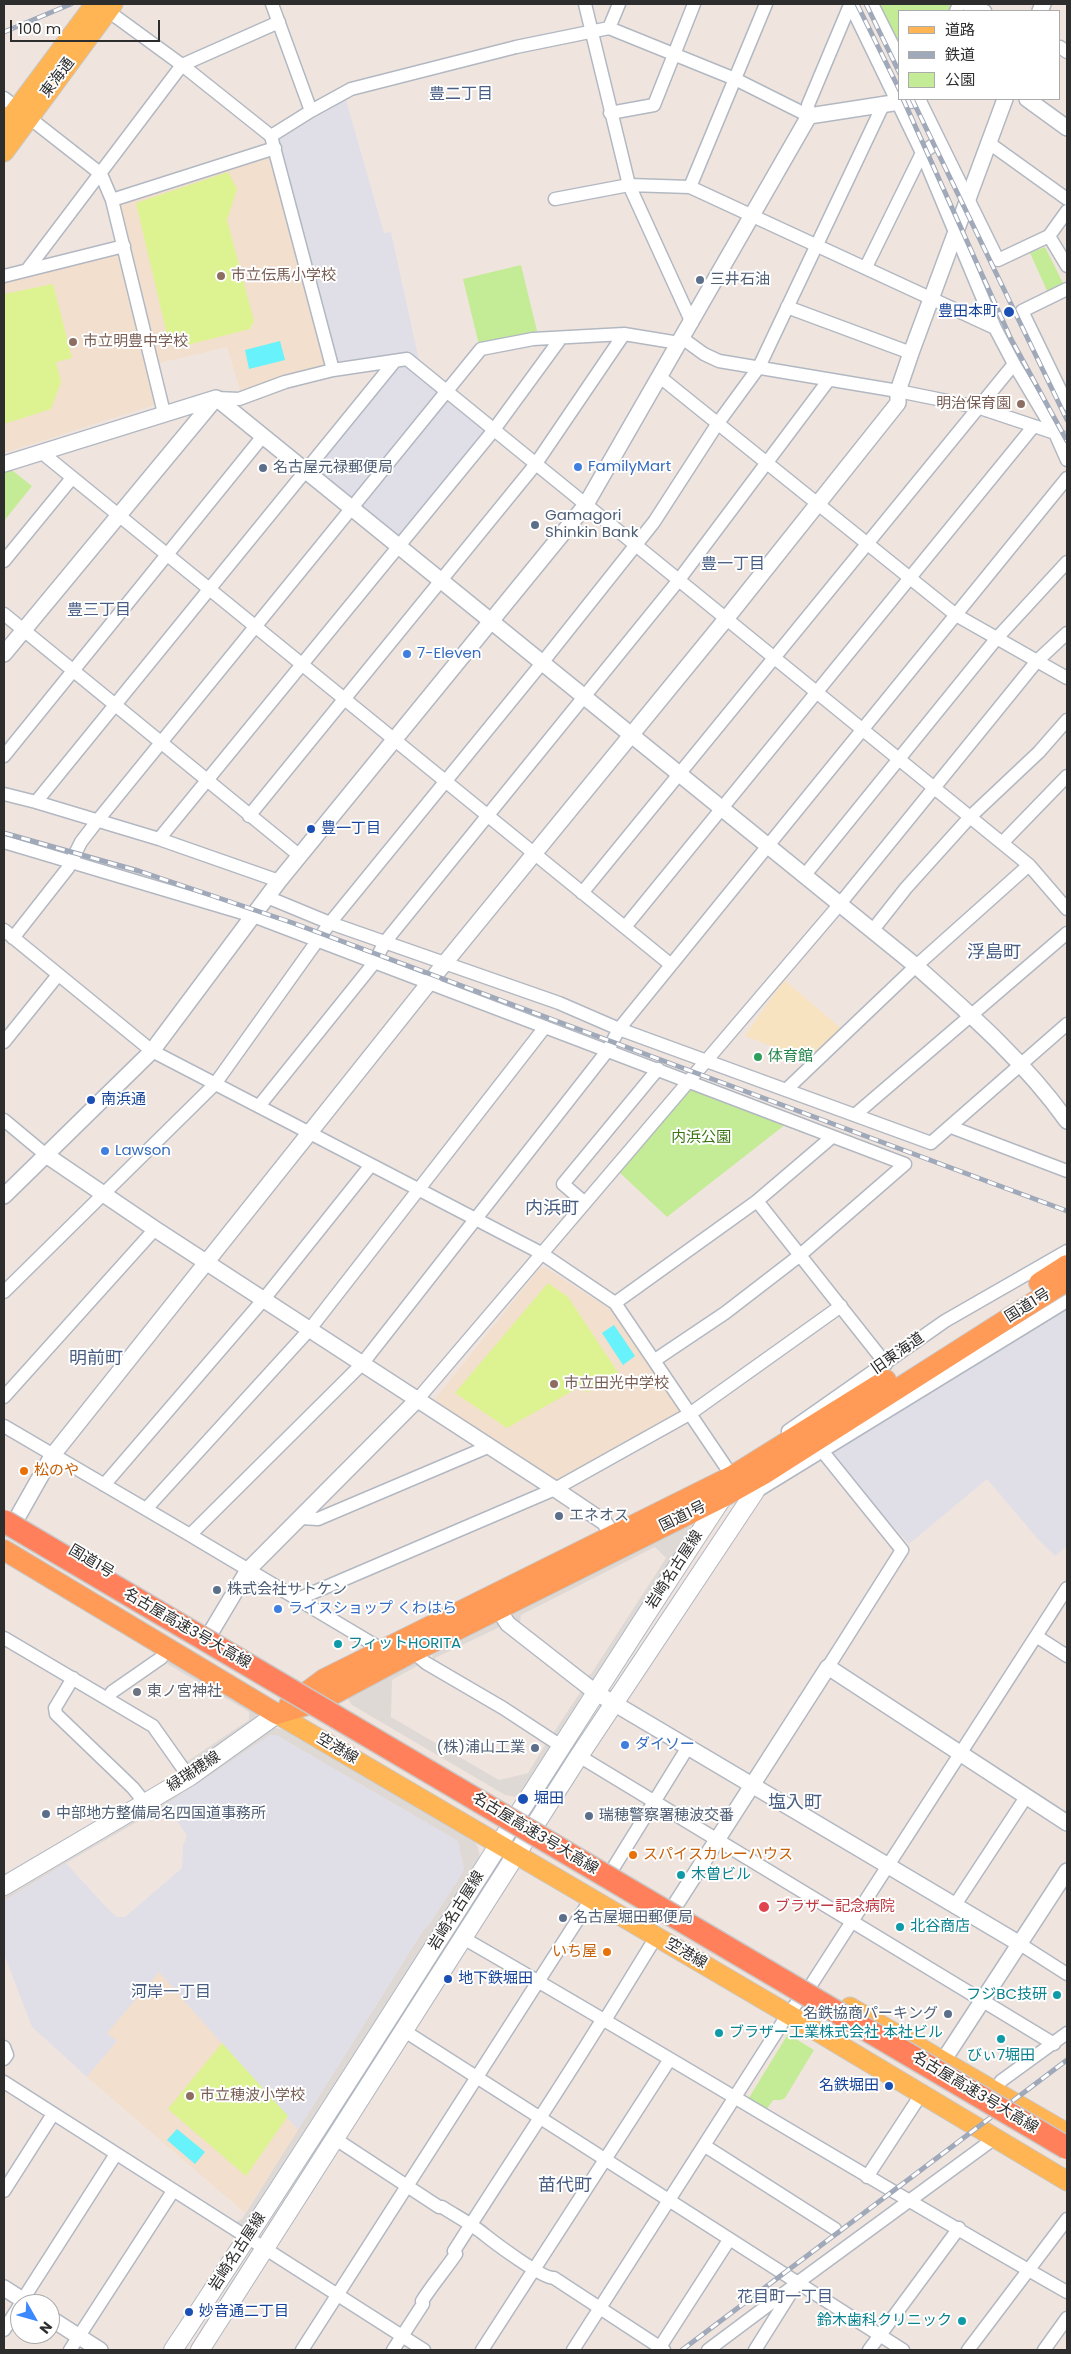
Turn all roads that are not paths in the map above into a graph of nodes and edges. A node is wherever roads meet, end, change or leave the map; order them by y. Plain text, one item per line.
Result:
1 (272, 4) edge
2 (585, 4) edge
3 (619, 4) edge
4 (694, 4) edge
5 (766, 4) edge
6 (851, 4) edge
7 (872, 4) edge
8 (966, 4) edge
9 (106, 6) edge
10 (982, 10) edge
11 (279, 22) junction
12 (609, 28) junction
13 (590, 30) junction
14 (674, 54) junction
15 (898, 54) edge
16 (182, 65) junction
17 (735, 79) junction
18 (912, 100) edge
19 (919, 100) edge
20 (1005, 100) edge
21 (1028, 100) edge
22 (890, 103) junction
23 (16, 108) edge
24 (311, 110) junction
25 (610, 112) junction
26 (809, 116) junction
27 (4, 126) edge
28 (1067, 128) edge
29 (273, 142) junction
30 (939, 142) junction
31 (989, 143) junction
32 (4, 152) edge
33 (922, 153) junction
34 (101, 174) junction
35 (629, 185) junction
36 (690, 187) junction
37 (968, 198) junction
38 (1067, 199) edge
39 (112, 200) junction
40 (554, 200) dead end
41 (1067, 211) edge
42 (753, 214) junction
43 (954, 234) junction
44 (1049, 236) junction
45 (817, 245) junction
46 (124, 246) junction
47 (1067, 266) edge
48 (866, 267) junction
49 (27, 270) junction
50 (4, 276) edge
51 (1067, 289) edge
52 (931, 298) junction
53 (787, 307) junction
54 (692, 322) junction
55 (995, 328) junction
56 (624, 334) junction
57 (561, 338) junction
58 (681, 340) junction
59 (911, 353) junction
60 (396, 361) junction
61 (1014, 364) junction
62 (759, 367) junction
63 (333, 370) junction
64 (660, 377) junction
65 (828, 380) junction
66 (898, 391) junction
67 (447, 393) junction
68 (216, 398) junction
69 (1067, 404) edge
70 (977, 407) junction
71 (164, 413) junction
72 (718, 423) junction
73 (1034, 427) junction
74 (493, 430) junction
75 (1055, 433) junction
76 (263, 436) junction
77 (1067, 441) edge
78 (41, 452) junction
79 (1067, 460) edge
80 (767, 462) junction
81 (4, 464) edge
82 (535, 465) junction
83 (306, 471) junction
84 (72, 478) junction
85 (1067, 478) edge
86 (818, 504) junction
87 (586, 506) junction
88 (352, 508) junction
89 (118, 515) junction
90 (867, 543) junction
91 (635, 546) junction
92 (399, 547) junction
93 (167, 554) junction
94 (4, 561) edge
95 (1067, 562) edge
96 (910, 578) junction
97 (441, 581) junction
98 (678, 581) junction
99 (209, 589) junction
100 (4, 614) edge
101 (956, 614) junction
102 (726, 619) junction
103 (491, 621) junction
104 (255, 626) junction
105 (24, 630) junction
106 (1067, 634) edge
107 (997, 638) junction
108 (4, 654) edge
109 (774, 658) junction
110 (1037, 662) junction
111 (542, 663) junction
112 (302, 664) junction
113 (74, 670) junction
114 (1067, 678) edge
115 (816, 692) junction
116 (584, 697) junction
117 (344, 698) junction
118 (115, 704) junction
119 (1067, 720) edge
120 (862, 730) junction
121 (630, 734) junction
122 (394, 740) junction
123 (160, 743) junction
124 (4, 756) edge
125 (898, 759) junction
126 (679, 774) junction
127 (1067, 776) edge
128 (208, 781) junction
129 (446, 781) junction
130 (934, 788) junction
131 (4, 794) edge
132 (36, 802) junction
133 (721, 809) junction
134 (488, 815) junction
135 (249, 816) junction
136 (970, 817) junction
137 (98, 820) junction
138 (159, 839) junction
139 (1002, 843) junction
140 (6, 846) edge
141 (767, 846) junction
142 (534, 853) junction
143 (300, 856) junction
144 (72, 861) junction
145 (1029, 864) junction
146 (804, 876) junction
147 (280, 880) junction
148 (582, 892) junction
149 (267, 897) junction
150 (839, 904) junction
151 (1067, 909) edge
152 (253, 916) junction
153 (330, 923) junction
154 (625, 927) junction
155 (872, 931) junction
156 (1067, 933) edge
157 (8, 934) edge
158 (320, 940) junction
159 (385, 942) junction
160 (374, 963) junction
161 (444, 964) junction
162 (670, 964) junction
163 (916, 966) junction
164 (58, 975) junction
165 (430, 984) junction
166 (972, 1016) junction
167 (1067, 1024) edge
168 (545, 1027) junction
169 (618, 1029) junction
170 (4, 1042) edge
171 (608, 1050) junction
172 (152, 1051) junction
173 (706, 1060) junction
174 (1020, 1065) junction
175 (658, 1069) junction
176 (688, 1081) junction
177 (215, 1084) junction
178 (787, 1089) junction
179 (259, 1106) junction
180 (856, 1114) junction
181 (4, 1120) edge
182 (1067, 1121) edge
183 (951, 1127) junction
184 (311, 1134) junction
185 (832, 1137) junction
186 (46, 1155) junction
187 (371, 1165) junction
188 (1067, 1171) edge
189 (418, 1189) junction
190 (104, 1195) junction
191 (4, 1196) edge
192 (757, 1201) junction
193 (585, 1203) junction
194 (476, 1219) junction
195 (155, 1228) junction
196 (1067, 1251) edge
197 (542, 1253) junction
198 (799, 1256) junction
199 (208, 1262) junction
200 (1067, 1265) edge
201 (1067, 1281) edge
202 (4, 1292) edge
203 (264, 1299) junction
204 (1067, 1301) edge
205 (614, 1303) junction
206 (841, 1306) junction
207 (310, 1330) junction
208 (655, 1360) junction
209 (362, 1364) junction
210 (886, 1364) junction
211 (4, 1397) edge
212 (417, 1400) junction
213 (690, 1413) junction
214 (4, 1426) edge
215 (813, 1442) junction
216 (490, 1446) junction
217 (52, 1456) junction
218 (736, 1474) junction
219 (764, 1474) junction
220 (104, 1485) junction
221 (555, 1489) junction
222 (754, 1493) junction
223 (723, 1498) junction
224 (146, 1509) junction
225 (8, 1516) edge
226 (301, 1518) junction
227 (190, 1535) junction
228 (614, 1535) junction
229 (4, 1538) edge
230 (4, 1550) edge
231 (248, 1570) junction
232 (1067, 1588) edge
233 (298, 1599) junction
234 (498, 1609) junction
235 (211, 1632) junction
236 (1036, 1636) junction
237 (4, 1638) edge
238 (168, 1649) junction
239 (383, 1650) junction
240 (413, 1652) junction
241 (1067, 1656) edge
242 (828, 1667) junction
243 (73, 1678) junction
244 (595, 1692) junction
245 (314, 1696) junction
246 (108, 1698) junction
247 (614, 1703) junction
248 (277, 1714) junction
249 (561, 1746) junction
250 (688, 1747) junction
251 (960, 1754) junction
252 (579, 1756) junction
253 (189, 1777) junction
254 (753, 1785) junction
255 (1026, 1796) junction
256 (654, 1801) junction
257 (145, 1803) junction
258 (518, 1814) junction
259 (1067, 1823) edge
260 (536, 1825) junction
261 (718, 1841) junction
262 (498, 1845) junction
263 (516, 1856) junction
264 (887, 1866) junction
265 (612, 1870) junction
266 (1067, 1871) edge
267 (4, 1886) edge
268 (591, 1898) junction
269 (955, 1905) junction
270 (674, 1907) junction
271 (852, 1921) junction
272 (656, 1937) junction
273 (463, 1938) junction
274 (1020, 1944) junction
275 (1067, 1974) edge
276 (538, 1981) junction
277 (811, 1985) junction
278 (983, 1999) junction
279 (788, 2014) junction
280 (605, 2020) junction
281 (404, 2030) junction
282 (1067, 2033) edge
283 (1054, 2044) junction
284 (4, 2047) edge
285 (4, 2059) edge
286 (670, 2059) junction
287 (943, 2061) junction
288 (477, 2078) junction
289 (4, 2082) edge
290 (995, 2092) junction
291 (922, 2093) junction
292 (735, 2097) junction
293 (53, 2114) junction
294 (541, 2119) junction
295 (1067, 2133) edge
296 (334, 2138) junction
297 (994, 2138) junction
298 (705, 2146) junction
299 (1067, 2148) edge
300 (116, 2154) junction
301 (606, 2159) junction
302 (1067, 2162) edge
303 (867, 2177) junction
304 (1067, 2181) edge
305 (407, 2187) junction
306 (4, 2191) edge
307 (173, 2191) junction
308 (908, 2200) junction
309 (669, 2201) junction
310 (1067, 2220) edge
311 (470, 2225) junction
312 (959, 2228) junction
313 (835, 2229) dead end
314 (248, 2238) junction
315 (729, 2240) junction
316 (264, 2248) junction
317 (534, 2269) junction
318 (1029, 2270) junction
319 (797, 2283) junction
320 (1067, 2292) edge
321 (29, 2294) edge
322 (338, 2294) junction
323 (600, 2308) junction
324 (1067, 2318) edge
325 (60, 2324) edge
326 (880, 2335) junction
327 (79, 2336) junction
328 (402, 2336) junction
329 (662, 2349) edge
330 (70, 2350) edge
331 (100, 2350) edge
332 (173, 2350) edge
333 (200, 2350) edge
334 (302, 2350) edge
335 (393, 2350) edge
336 (424, 2350) edge
337 (482, 2350) edge
338 (573, 2350) edge
339 (708, 2350) edge
340 (755, 2350) edge
341 (868, 2350) edge
342 (903, 2350) edge
343 (968, 2350) edge
344 (1044, 2350) edge

1 - 11 street
2 - 13 street
3 - 12 street
4 - 14 street
5 - 17 street
6 - 22 street
6 - 26 street
7 - 15 street
8 - 10 street
9 - 16 street
9 - 23 main road, 東海通
11 - 16 street
11 - 24 street
12 - 13 street
12 - 14 street
13 - 24 street
13 - 25 street
14 - 17 street
14 - 25 street
16 - 29 street
16 - 34 street
17 - 26 street
17 - 36 street
18 - 22 street
19 - 30 street
20 - 31 street
21 - 28 street
22 - 26 street
22 - 33 street
22 - 45 street
23 - 27 main road, 東海通
23 - 32 main road, 東海通
23 - 34 street
24 - 29 street
25 - 35 street
26 - 42 street
29 - 39 street
29 - 63 street
30 - 33 street
30 - 37 street
31 - 37 street
31 - 38 street
33 - 43 street
33 - 48 street
34 - 39 street
34 - 49 street
35 - 36 street
35 - 40 street
35 - 54 street
36 - 42 street
37 - 43 street
37 - 44 street
39 - 46 street
41 - 44 street
42 - 45 street
42 - 54 street
43 - 52 street
43 - 55 street
44 - 47 street
45 - 48 street
45 - 53 street
46 - 49 street
46 - 71 street
48 - 52 street
49 - 50 street
51 - 69 street
52 - 55 street
52 - 59 street
53 - 59 street
53 - 62 street
54 - 58 street
55 - 61 street
56 - 57 street
56 - 58 street
56 - 82 street
57 - 67 street
57 - 74 street
58 - 62 street
58 - 64 street
59 - 66 street
60 - 63 street
60 - 67 street
60 - 83 street
61 - 70 street
61 - 75 street
62 - 65 street
62 - 72 street
63 - 68 street
64 - 72 street
64 - 87 street
65 - 66 street
65 - 80 street
66 - 70 street
66 - 86 street
67 - 74 street
67 - 88 street
68 - 71 street
68 - 76 street
68 - 89 street
70 - 73 street
70 - 90 street
71 - 78 street
72 - 80 street
72 - 91 street
73 - 75 street
73 - 96 street
74 - 82 street
74 - 92 street
75 - 77 street
75 - 79 street
76 - 83 street
76 - 93 street
78 - 81 street
78 - 84 street
80 - 86 street
80 - 98 street
82 - 87 street
82 - 97 street
83 - 88 street
83 - 99 street
84 - 89 street
84 - 94 street
85 - 101 street
86 - 90 street
86 - 102 street
87 - 91 street
87 - 103 street
88 - 92 street
88 - 104 street
89 - 93 street
89 - 105 street
90 - 96 street
90 - 109 street
91 - 98 street
91 - 111 street
92 - 97 street
92 - 112 street
93 - 99 street
93 - 113 street
95 - 107 street
96 - 101 street
96 - 115 street
97 - 103 street
97 - 117 street
98 - 102 street
98 - 116 street
99 - 104 street
99 - 118 street
100 - 105 street
101 - 107 street
101 - 120 street
102 - 109 street
102 - 121 street
103 - 111 street
103 - 122 street
104 - 112 street
104 - 123 street
105 - 108 street
105 - 113 street
106 - 110 street
107 - 110 street
107 - 125 street
109 - 115 street
109 - 126 street
110 - 114 street
110 - 130 street
111 - 116 street
111 - 129 street
112 - 117 street
112 - 128 street
113 - 118 street
113 - 124 street
115 - 120 street
115 - 133 street
116 - 121 street
116 - 134 street
117 - 122 street
117 - 135 street
118 - 123 street
118 - 132 street
119 - 136 street
120 - 125 street
120 - 141 street
121 - 126 street
121 - 142 street
122 - 129 street
122 - 143 street
123 - 128 street
123 - 137 street
125 - 130 street
125 - 146 street
126 - 133 street
126 - 148 street
127 - 139 street
128 - 135 street
128 - 138 street
129 - 134 street
129 - 153 street
130 - 136 street
130 - 150 street
131 - 132 street
132 - 137 street
133 - 141 street
133 - 154 street
134 - 142 street
134 - 159 street
135 - 143 street
136 - 139 street
136 - 155 street
137 - 138 street
137 - 144 street
138 - 147 street
139 - 145 street
140 - 144 street
141 - 146 street
141 - 162 street
142 - 148 street
142 - 161 street
143 - 147 street
144 - 152 street
144 - 157 street
145 - 151 street
145 - 163 street
146 - 150 street
147 - 149 street
148 - 154 street
149 - 152 street
149 - 153 street
150 - 155 street
150 - 173 street
152 - 158 street
152 - 172 street
153 - 158 street
153 - 159 street
154 - 162 street
155 - 163 street
156 - 166 street
157 - 164 street
158 - 160 street
158 - 177 street
159 - 160 street
159 - 161 street
160 - 165 street
160 - 179 street
161 - 165 street
161 - 169 street
162 - 169 street
163 - 166 street
163 - 178 street
164 - 170 street
164 - 172 street
165 - 168 street
165 - 184 street
166 - 174 street
166 - 180 street
167 - 174 street
168 - 171 street
168 - 189 street
169 - 171 street
169 - 173 street
171 - 175 street
171 - 194 street
172 - 177 street
172 - 186 street
173 - 176 street
173 - 178 street
174 - 182 street
174 - 183 street
175 - 176 street
175 - 193 street
176 - 185 street
176 - 193 street
177 - 179 street
177 - 190 street
178 - 180 street
179 - 184 street
180 - 183 street
181 - 186 street
183 - 188 street
184 - 187 street
184 - 199 street
185 - 192 street
185 - 198 street
186 - 190 street
186 - 191 street
187 - 189 street
187 - 203 street
189 - 194 street
189 - 207 street
190 - 195 street
190 - 202 street
192 - 198 street
192 - 205 street
193 - 197 street
194 - 197 street
194 - 209 street
195 - 199 street
195 - 211 street
196 - 210 street, 旧東海道
197 - 205 street
197 - 212 street
198 - 206 street
198 - 208 street
199 - 203 street
199 - 217 street
200 - 215 highway, 国道1号
201 - 215 highway, 国道1号
203 - 207 street
203 - 220 street
204 - 215 street
205 - 208 street
206 - 210 street
206 - 213 street
207 - 209 street
207 - 224 street
208 - 213 street
209 - 212 street
209 - 227 street
210 - 218 street, 旧東海道
212 - 216 street
212 - 226 street
213 - 218 street
213 - 221 street
214 - 217 street
215 - 218 highway, 国道1号
215 - 219 highway, 国道1号
215 - 222 street
215 - 242 street
216 - 221 street
216 - 226 street
217 - 220 street
217 - 225 street
218 - 223 main road, 岩崎名古屋線
218 - 228 highway, 国道1号
219 - 222 main road, 岩崎名古屋線
219 - 223 highway, 国道1号
220 - 224 street
221 - 228 street
221 - 233 street
222 - 247 main road, 岩崎名古屋線
223 - 234 highway, 国道1号
223 - 244 main road, 岩崎名古屋線
224 - 227 street
225 - 235 highway, 国道1号
225 - 299 highway, 名古屋高速3号大高線, bridge
226 - 231 street
227 - 231 street
228 - 239 highway, 国道1号
229 - 302 highway, 名古屋高速3号大高線
230 - 238 highway
231 - 233 street
231 - 235 street
232 - 236 street
233 - 239 street
234 - 240 highway, 国道1号
234 - 244 street
235 - 245 highway, 国道1号
236 - 241 street
236 - 251 street
237 - 243 street
238 - 246 street
238 - 248 highway
239 - 245 highway, 国道1号
240 - 245 highway, 国道1号
240 - 249 street
242 - 251 street
242 - 254 street
243 - 246 street
243 - 257 street
244 - 247 street
244 - 249 main road, 岩崎名古屋線
245 - 248 highway, 国道1号
245 - 258 main road
246 - 253 street
247 - 250 street
247 - 252 main road, 岩崎名古屋線
248 - 253 main road, 緑瑞穂線
248 - 262 main road, 空港線
249 - 258 main road, 岩崎名古屋線
250 - 254 street
250 - 256 street
251 - 255 street
251 - 264 street
252 - 256 street
252 - 260 main road, 岩崎名古屋線
253 - 257 main road, 緑瑞穂線
254 - 261 street
254 - 264 street
255 - 259 street
255 - 269 street
256 - 261 street
256 - 265 street
257 - 267 main road, 緑瑞穂線
258 - 260 main road
258 - 262 main road, 岩崎名古屋線
260 - 263 main road, 岩崎名古屋線
260 - 265 main road
261 - 270 street
261 - 271 street
262 - 263 main road, 空港線
262 - 314 main road, 岩崎名古屋線
263 - 268 main road, 空港線
263 - 273 main road, 岩崎名古屋線
264 - 269 street
264 - 271 street
265 - 270 main road
266 - 274 street
268 - 272 main road, 空港線
268 - 276 street
269 - 274 street
270 - 277 main road
271 - 277 street
271 - 278 street
272 - 279 main road, 空港線
272 - 280 street
273 - 276 street
273 - 281 main road, 岩崎名古屋線
274 - 275 street
274 - 278 street
276 - 280 street
276 - 288 street
277 - 279 street
277 - 287 main road
278 - 283 street
278 - 287 street
279 - 291 main road, 空港線
279 - 292 street
280 - 286 street
280 - 294 street
281 - 288 street
281 - 296 main road, 岩崎名古屋線
282 - 283 street
283 - 290 street
284 - 285 street
286 - 292 street
286 - 301 street
287 - 290 main road
288 - 294 street
288 - 305 street
289 - 293 street
290 - 295 main road
291 - 297 main road, 空港線
291 - 303 street
292 - 298 street
292 - 303 street
293 - 300 street
293 - 306 street
294 - 301 street
294 - 311 street
296 - 305 street
296 - 316 main road, 岩崎名古屋線
297 - 304 main road, 空港線
297 - 308 street
298 - 309 street
298 - 313 street
300 - 307 street
300 - 321 street
301 - 309 street
301 - 317 street
303 - 308 street
305 - 311 street
305 - 322 street
307 - 314 street
307 - 327 street
308 - 312 street
308 - 319 street
309 - 315 street
309 - 323 street
310 - 318 street
311 - 317 street
311 - 328 street
312 - 318 street
312 - 326 street
314 - 316 street
314 - 332 main road, 岩崎名古屋線
315 - 319 street
315 - 329 street
316 - 322 street
316 - 333 main road, 岩崎名古屋線
317 - 323 street
317 - 337 street
318 - 320 street
318 - 343 street
319 - 326 street
319 - 339 street
319 - 340 street
322 - 328 street
322 - 334 street
323 - 329 street
323 - 338 street
324 - 344 street
325 - 327 street
326 - 341 street
326 - 342 street
327 - 330 street
327 - 331 street
328 - 335 street
328 - 336 street

